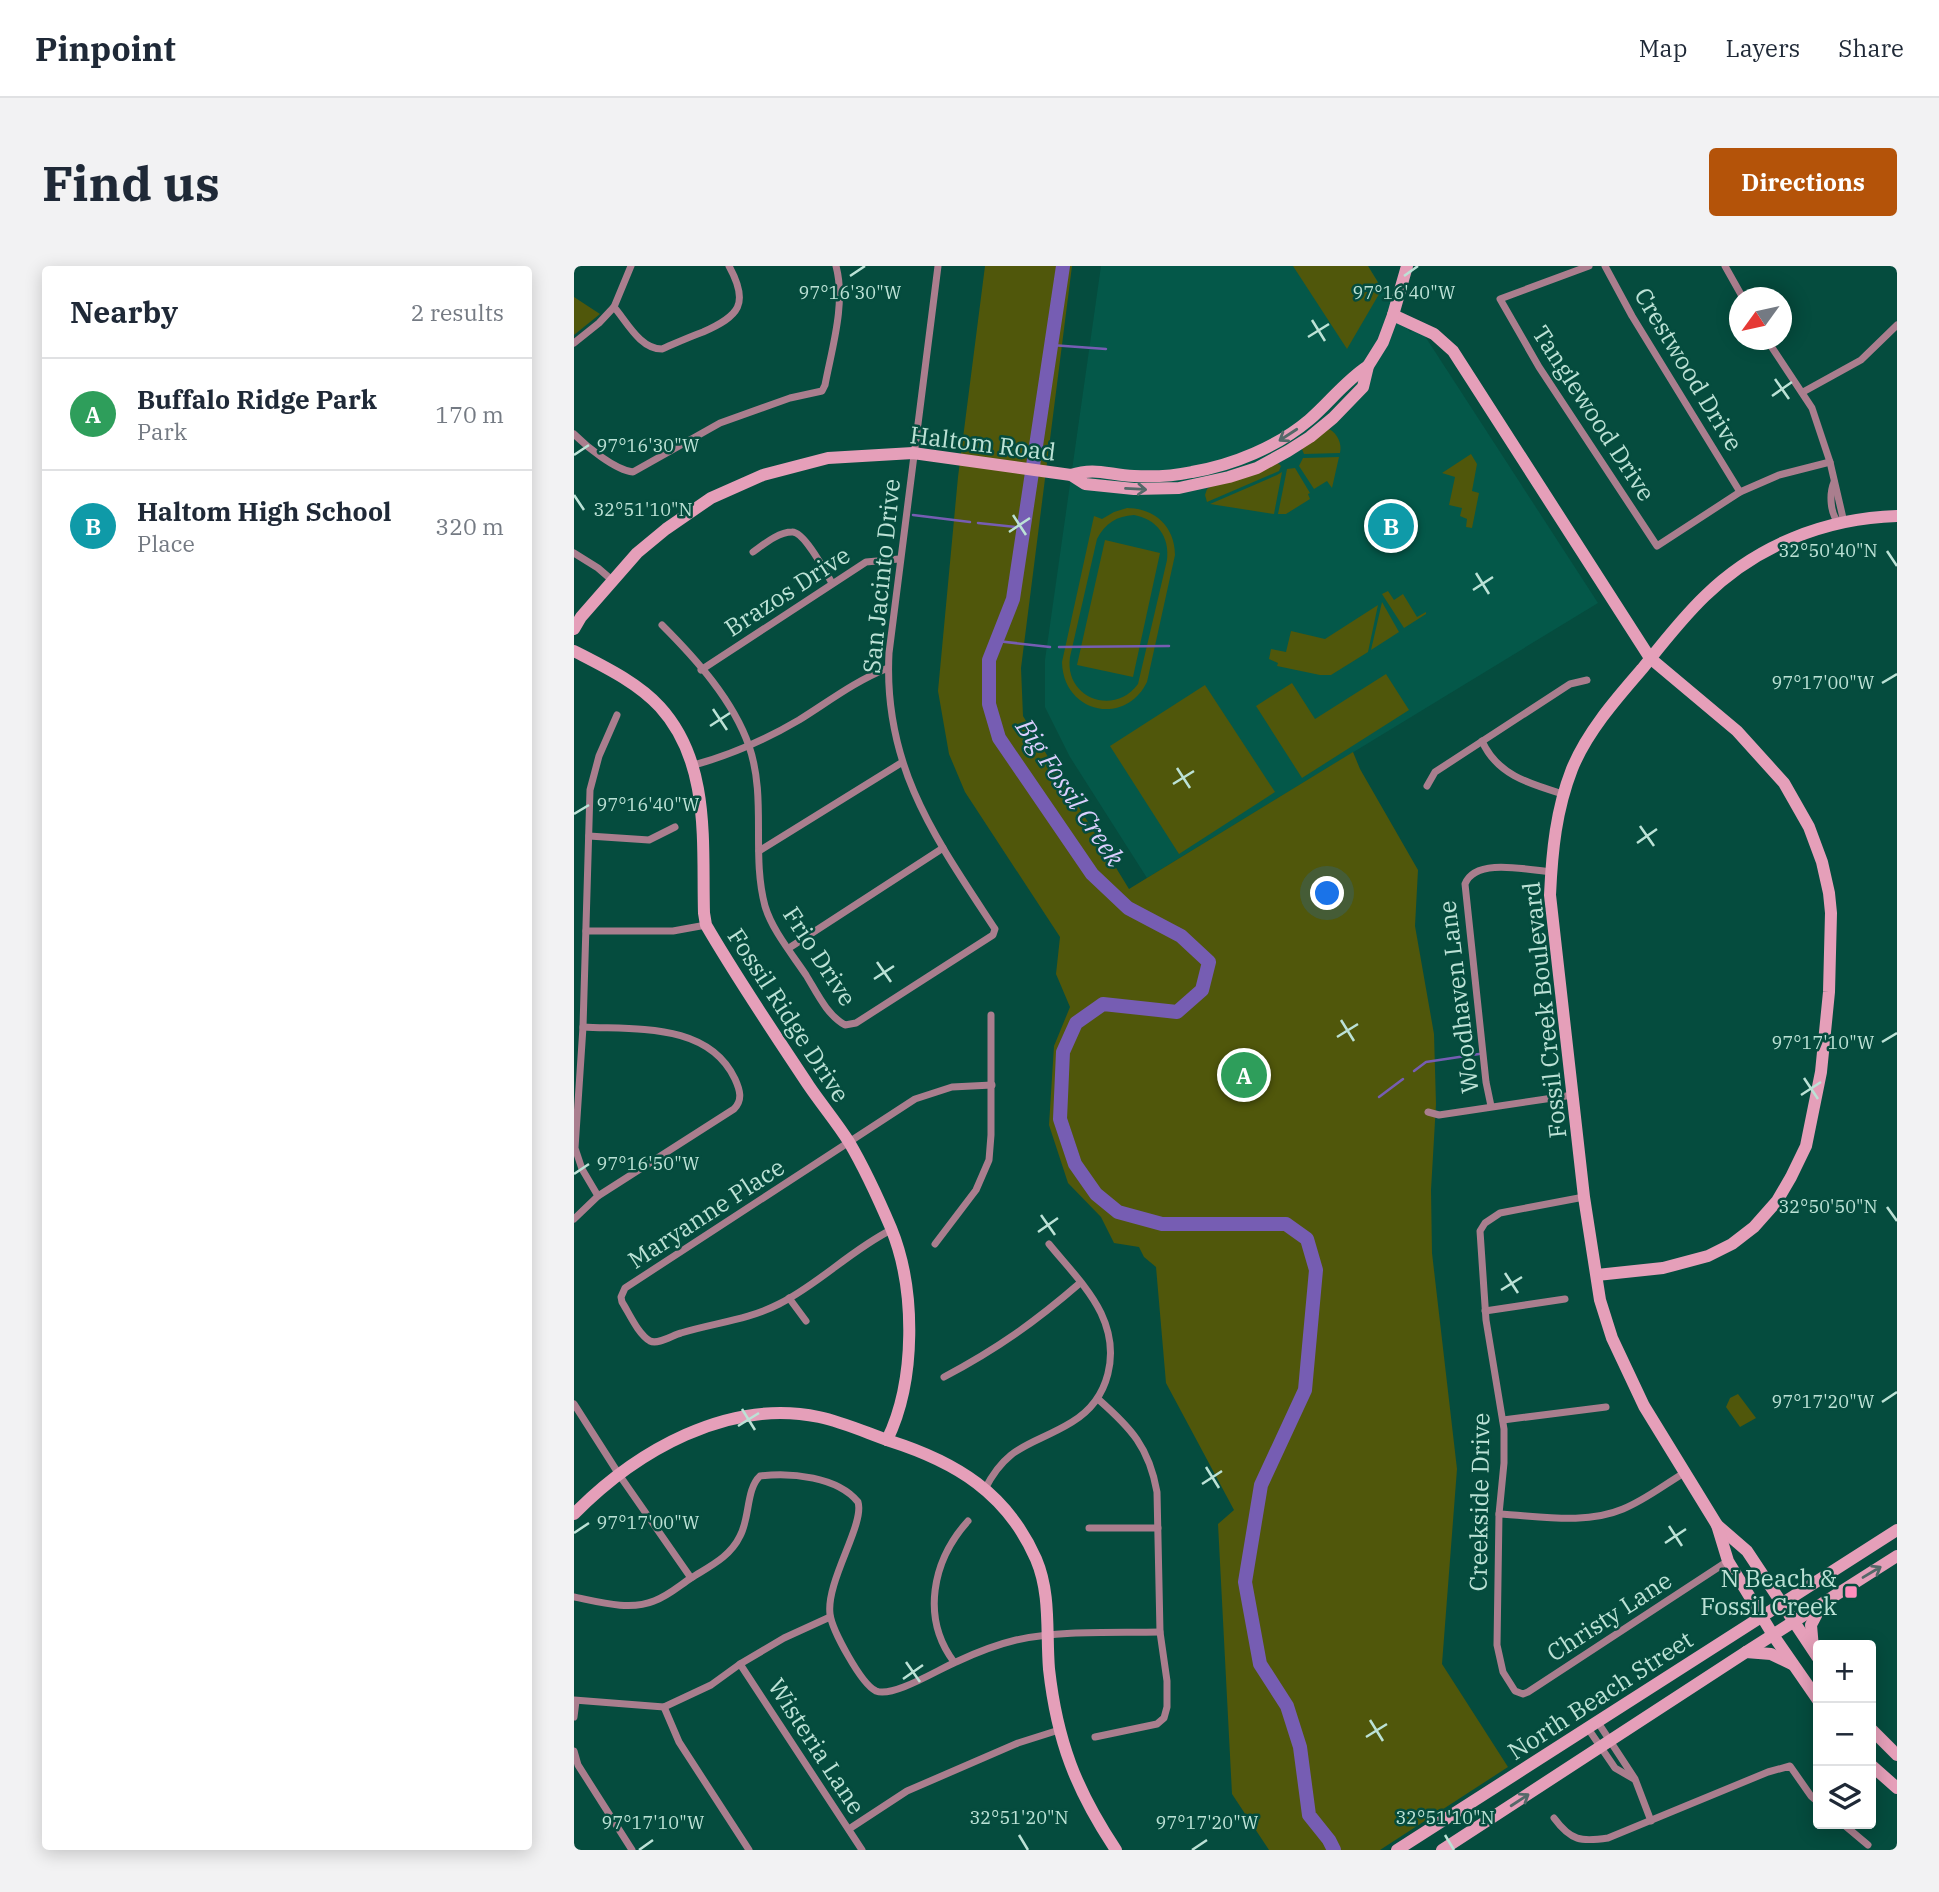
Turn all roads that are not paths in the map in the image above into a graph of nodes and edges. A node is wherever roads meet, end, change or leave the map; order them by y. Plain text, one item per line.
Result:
1 (631, 266) edge
2 (729, 266) edge
3 (836, 266) edge
4 (938, 266) edge
5 (1407, 266) edge
6 (1590, 266) edge
7 (1605, 266) edge
8 (1725, 266) edge
9 (1737, 287) edge
10 (614, 306) junction
11 (1393, 315) junction
12 (1897, 325) edge
13 (574, 343) edge
14 (1774, 350) edge
15 (1368, 366) junction
16 (1803, 392) junction
17 (1324, 406) junction
18 (1333, 418) junction
19 (574, 434) edge
20 (914, 453) junction
21 (1829, 462) junction
22 (1190, 477) junction
23 (1740, 492) junction
24 (1897, 516) edge
25 (1839, 523) junction
26 (753, 552) dead end
27 (574, 553) edge
28 (899, 559) junction
29 (613, 581) junction
30 (832, 583) junction
31 (662, 625) dead end
32 (574, 629) edge
33 (574, 650) edge
34 (1650, 658) junction
35 (888, 668) junction
36 (701, 670) junction
37 (1587, 680) dead end
38 (617, 715) dead end
39 (1482, 741) junction
40 (749, 747) junction
41 (901, 763) junction
42 (694, 765) junction
43 (1427, 786) dead end
44 (1563, 794) junction
45 (676, 827) dead end
46 (589, 836) junction
47 (943, 848) junction
48 (759, 851) junction
49 (1551, 872) junction
50 (706, 925) junction
51 (995, 929) joint
52 (586, 931) junction
53 (789, 948) junction
54 (991, 1015) dead end
55 (583, 1027) junction
56 (992, 1085) junction
57 (1573, 1096) junction
58 (1491, 1107) junction
59 (1428, 1112) dead end
60 (849, 1143) junction
61 (598, 1196) junction
62 (1584, 1197) junction
63 (577, 1216) edge
64 (891, 1230) junction
65 (935, 1244) dead end
66 (1049, 1244) dead end
67 (1597, 1275) junction
68 (1080, 1283) junction
69 (789, 1298) junction
70 (1565, 1299) dead end
71 (1485, 1311) junction
72 (806, 1321) dead end
73 (944, 1377) dead end
74 (1098, 1399) junction
75 (574, 1404) edge
76 (1606, 1407) dead end
77 (1503, 1420) junction
78 (887, 1440) junction
79 (1684, 1473) junction
80 (620, 1476) junction
81 (985, 1489) junction
82 (574, 1514) edge
83 (1499, 1514) junction
84 (968, 1521) dead end
85 (1717, 1525) junction
86 (1088, 1528) dead end
87 (1158, 1528) junction
88 (1897, 1530) edge
89 (1897, 1556) edge
90 (1728, 1561) junction
91 (691, 1578) junction
92 (574, 1597) edge
93 (1782, 1604) junction
94 (1823, 1604) junction
95 (830, 1617) junction
96 (1762, 1617) junction
97 (1793, 1622) junction
98 (1160, 1632) junction
99 (1048, 1635) junction
100 (1773, 1635) junction
101 (1813, 1646) edge
102 (1813, 1651) edge
103 (1746, 1652) junction
104 (954, 1662) junction
105 (740, 1664) junction
106 (1794, 1665) junction
107 (1511, 1686) joint
108 (1813, 1693) edge
109 (575, 1700) edge
110 (664, 1707) junction
111 (574, 1717) edge
112 (1592, 1724) junction
113 (1059, 1730) junction
114 (1876, 1733) edge
115 (1095, 1737) dead end
116 (1605, 1744) junction
117 (574, 1751) edge
118 (1897, 1755) edge
119 (1872, 1766) edge
120 (1635, 1779) junction
121 (1897, 1788) edge
122 (1813, 1798) edge
123 (1554, 1818) dead end
124 (1651, 1821) junction
125 (849, 1829) junction
126 (1849, 1829) edge
127 (1868, 1845) dead end
128 (1449, 1848) edge
129 (632, 1850) edge
130 (749, 1850) edge
131 (862, 1850) edge
132 (1116, 1850) edge
133 (1397, 1850) edge

1 - 10 street
2 - 10 street
3 - 19 street
4 - 20 street, San Jacinto Drive
5 - 11 main road, Haltom Road
6 - 23 street, Tanglewood Drive
7 - 23 street, Crestwood Drive
8 - 9 street
10 - 13 street
11 - 15 main road, Haltom Road
11 - 34 main road
12 - 16 street
14 - 16 street
15 - 17 main road, Haltom Road
15 - 18 main road, Haltom Road
16 - 21 street
17 - 18 main road
17 -> 22 main road, Haltom Road
18 - 22 main road, Haltom Road
20 - 22 main road, Haltom Road
20 - 28 street, San Jacinto Drive
20 - 29 main road, Haltom Road
21 - 23 street
21 - 25 street
24 - 25 main road, Fossil Creek Boulevard
25 - 34 main road, Fossil Creek Boulevard
26 - 30 street
27 - 29 street
28 - 30 street, Brazos Drive
28 - 35 street, San Jacinto Drive
29 - 32 main road, Haltom Road
30 - 36 street, Brazos Drive
31 - 36 street, Frio Drive
33 - 42 main road, Fossil Ridge Drive
34 - 44 main road, Fossil Creek Boulevard
34 - 67 main road
35 - 40 street
35 - 41 street, San Jacinto Drive
36 - 40 street, Frio Drive
37 - 39 street
38 - 46 street
39 - 43 street
39 - 44 street
40 - 42 street
40 - 48 street, Frio Drive
41 - 47 street, San Jacinto Drive
41 - 48 street
42 - 50 main road, Fossil Ridge Drive
44 - 49 main road, Fossil Creek Boulevard
45 - 46 street
46 - 52 street
47 - 51 street, San Jacinto Drive
47 - 53 street
48 - 53 street, Frio Drive
49 - 57 main road, Fossil Creek Boulevard
49 - 58 street, Woodhaven Lane
50 - 52 street
50 - 60 main road, Fossil Ridge Drive
51 - 53 street, Frio Drive
52 - 55 street
54 - 56 street
55 - 61 street
55 - 61 street
56 - 60 street, Maryanne Place
56 - 65 street
57 - 58 street
57 - 62 main road, Fossil Creek Boulevard
58 - 59 street
60 - 64 main road, Fossil Ridge Drive
60 - 69 street, Maryanne Place
61 - 63 street
62 - 67 main road, Fossil Creek Boulevard
62 - 71 street, Creekside Drive
64 - 69 street, Maryanne Place
64 - 78 main road, Fossil Ridge Drive
66 - 68 street
67 - 79 main road, Fossil Creek Boulevard
68 - 73 street
68 - 74 street
69 - 72 street
70 - 71 street
71 - 77 street, Creekside Drive
74 - 81 street
74 - 87 street
75 - 80 street
76 - 77 street
77 - 83 street, Creekside Drive
78 - 80 main road
78 - 81 main road
79 - 83 street
79 - 85 main road, Fossil Creek Boulevard
80 - 82 main road
80 - 91 street
81 - 99 main road
83 - 107 street, Creekside Drive
84 - 104 street
85 - 90 main road, Fossil Creek Boulevard
85 - 93 main road, Fossil Creek Boulevard
86 - 87 street
87 - 98 street
88 - 93 main road, North Beach Street
94 -> 89 main road, North Beach Street
90 - 96 main road, Fossil Creek Boulevard
90 - 107 street, Christy Lane
91 - 92 street
91 - 95 street
93 - 96 main road, North Beach Street
93 - 97 main road, Fossil Creek Boulevard
94 - 97 main road, North Beach Street
94 - 101 main road
95 - 104 street
95 - 105 street
96 - 100 main road, Fossil Creek Boulevard
96 - 112 main road, North Beach Street
97 - 100 main road, North Beach Street
97 - 102 main road, Fossil Creek Boulevard
98 - 99 street
98 - 115 street
99 - 104 street
99 - 113 main road
100 - 103 main road, North Beach Street
100 - 106 main road, Fossil Creek Boulevard
103 - 106 main road
103 - 116 main road, North Beach Street
105 - 110 street
105 - 125 street, Wisteria Lane
106 - 108 main road, Fossil Creek Boulevard
109 - 110 street
109 - 111 street
110 - 130 street
112 - 116 street
112 - 133 main road, North Beach Street
113 - 125 street
113 - 132 main road
114 - 118 main road
116 - 120 street
116 - 120 street
128 -> 116 main road, North Beach Street
117 - 129 street
119 - 121 main road
120 - 124 street
122 - 124 street
123 - 124 street
125 - 131 street, Wisteria Lane
126 - 127 street

